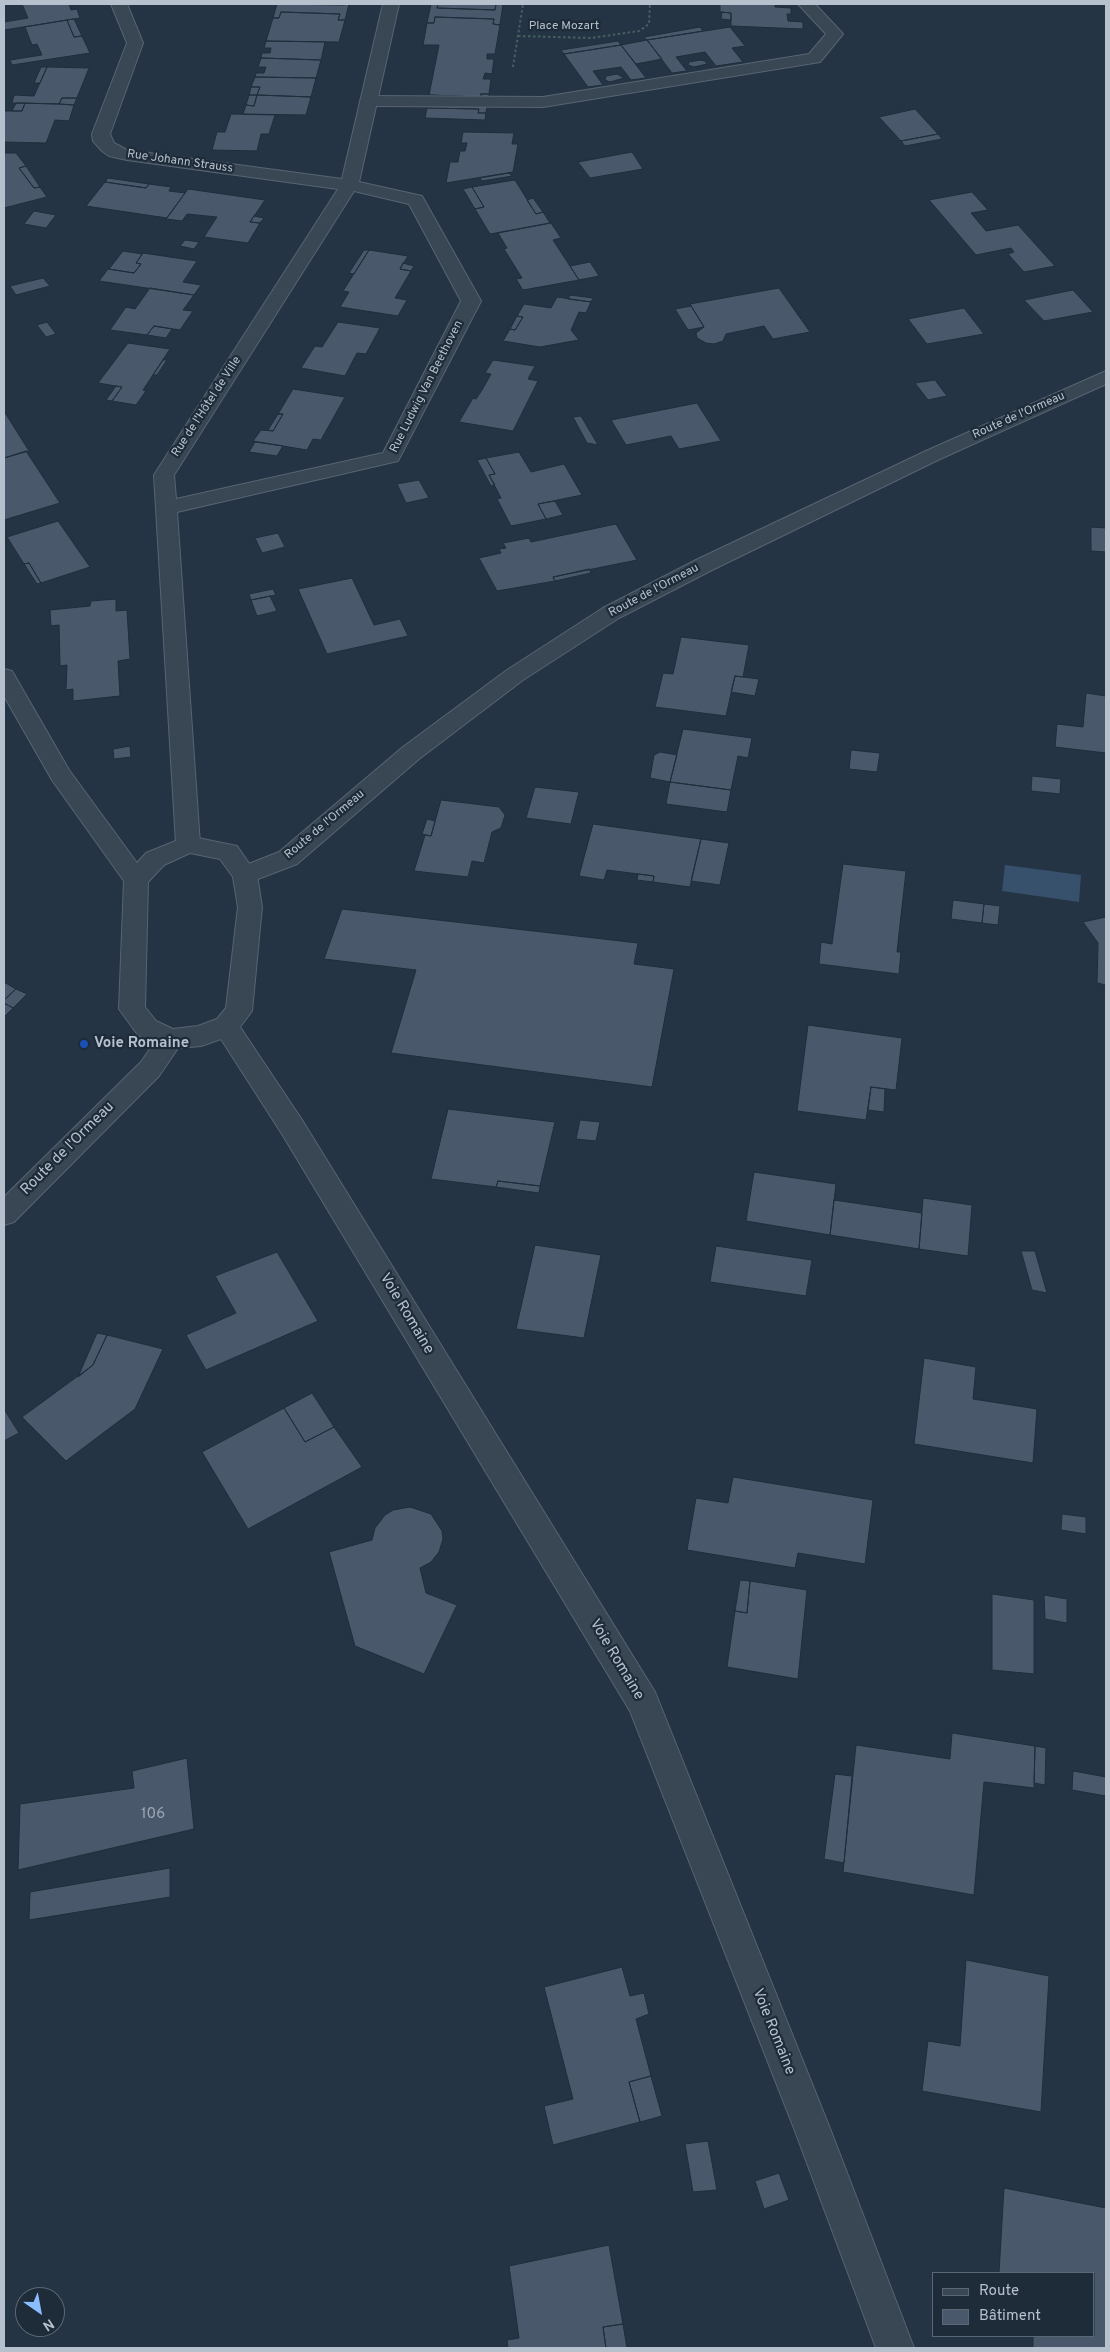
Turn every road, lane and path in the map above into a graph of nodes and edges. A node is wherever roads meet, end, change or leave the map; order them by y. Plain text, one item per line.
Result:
1 (119, 4) edge
2 (391, 4) edge
3 (523, 4) edge
4 (650, 4) edge
5 (806, 4) edge
6 (368, 101) junction
7 (349, 186) junction
8 (1106, 377) edge
9 (166, 508) junction
10 (4, 676) edge
11 (188, 844) junction
12 (245, 875) junction
13 (136, 880) junction
14 (226, 1026) junction
15 (170, 1039) junction
16 (4, 1214) edge
17 (895, 2348) edge

1 - 7 street, Rue Johann Strauss
2 - 6 street, Rue de l'Hôtel de Ville
3 - 4 path, Place Mozart
5 - 6 street
6 - 7 street, Rue de l'Hôtel de Ville
7 - 9 street, Rue de l'Hôtel de Ville
7 - 9 street, Rue Ludwig Van Beethoven
8 - 12 street, Route de l'Ormeau
9 - 11 street, Rue de l'Hôtel de Ville
10 - 13 street
11 - 12 street
11 - 13 street
12 - 14 street
13 - 15 street
14 - 15 street
14 - 17 street, Voie Romaine
15 - 16 street, Route de l'Ormeau

